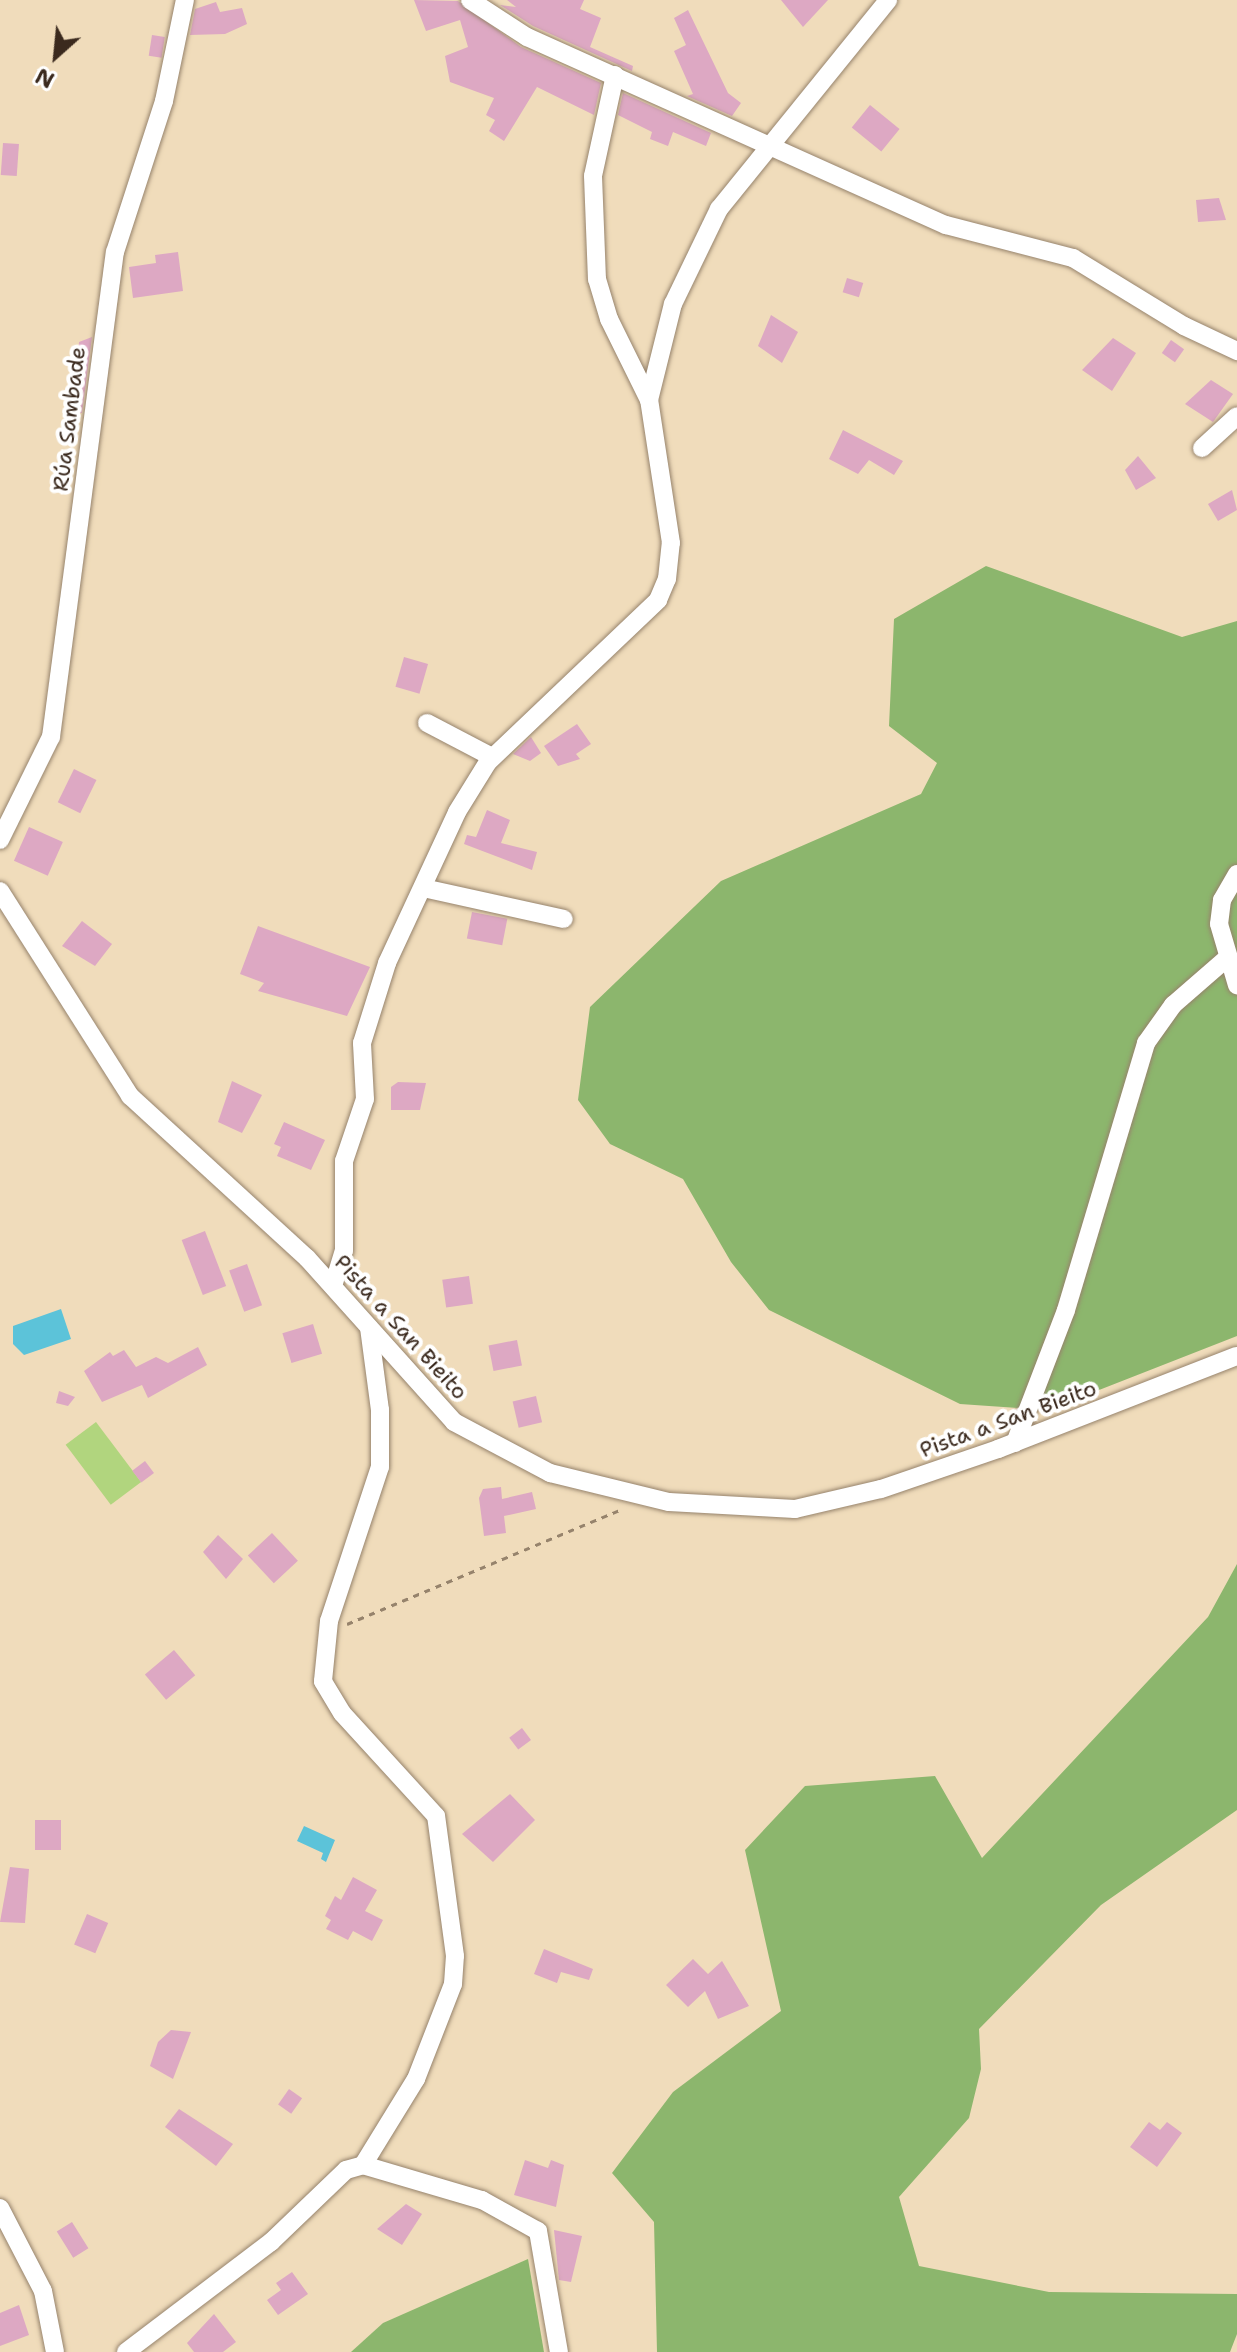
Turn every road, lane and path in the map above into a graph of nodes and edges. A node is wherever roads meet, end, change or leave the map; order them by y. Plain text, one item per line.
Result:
1 (185, 0) edge
2 (470, 0) edge
3 (888, 0) edge
4 (615, 75) junction
5 (769, 143) junction
6 (1237, 351) edge
7 (649, 400) junction
8 (1237, 416) edge
9 (1202, 448) dead end
10 (427, 723) dead end
11 (492, 757) junction
12 (0, 840) edge
13 (1237, 874) edge
14 (423, 888) junction
15 (0, 893) edge
16 (564, 919) dead end
17 (1227, 958) junction
18 (1237, 985) edge
19 (333, 1286) junction
20 (369, 1328) junction
21 (1237, 1356) edge
22 (1015, 1443) junction
23 (622, 1509) dead end
24 (325, 1634) junction
25 (363, 2165) junction
26 (0, 2208) edge
27 (55, 2352) edge
28 (126, 2352) edge
29 (559, 2352) edge

1 - 12 street, Rúa Sambade
2 - 4 street
3 - 5 street
4 - 5 street
4 - 7 street
5 - 6 street
5 - 7 street
7 - 11 street
8 - 9 street
10 - 11 street
11 - 14 street
13 - 17 street
14 - 16 street
14 - 19 street
15 - 19 street, Pista a San Bieito
17 - 18 street
17 - 22 street
19 - 20 street, Pista a San Bieito
20 - 22 street, Pista a San Bieito
20 - 24 street
21 - 22 street, Pista a San Bieito
23 - 24 path
24 - 25 street
25 - 28 street
25 - 29 street
26 - 27 street

